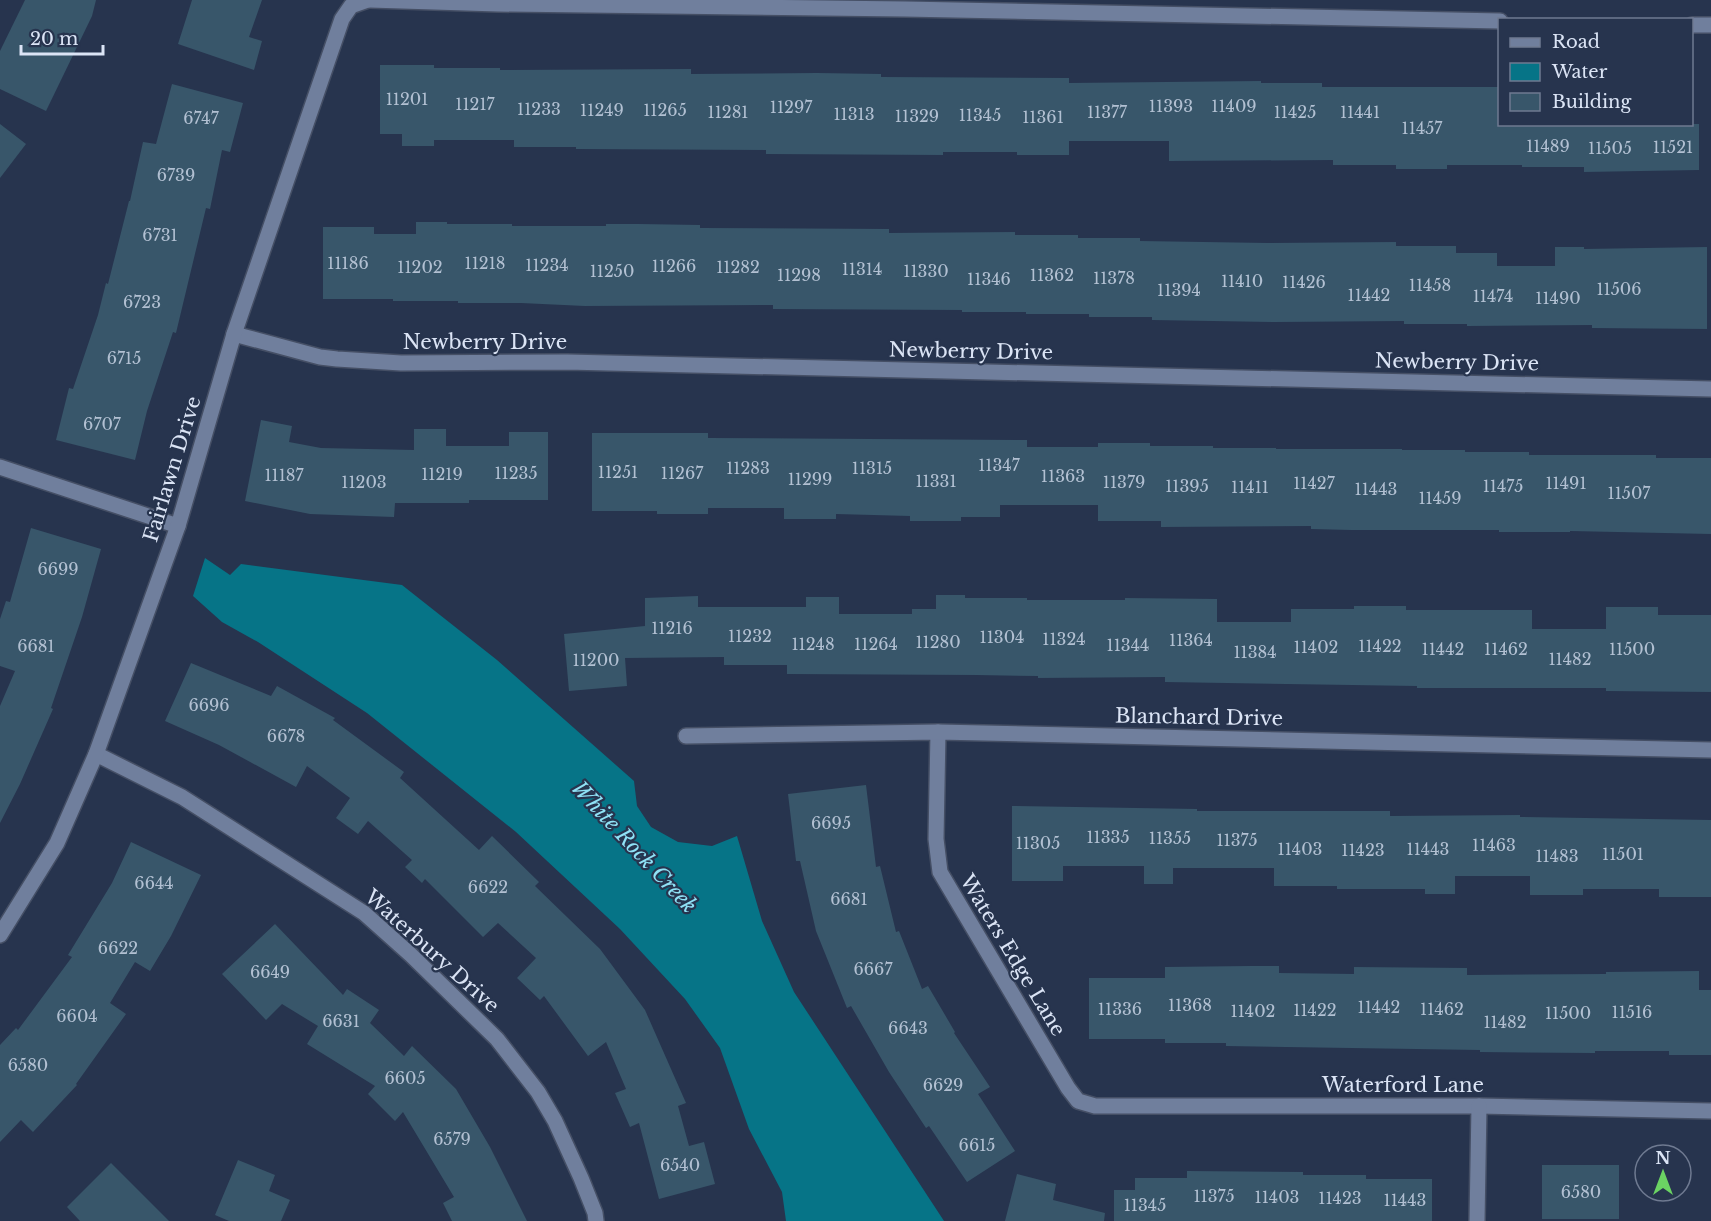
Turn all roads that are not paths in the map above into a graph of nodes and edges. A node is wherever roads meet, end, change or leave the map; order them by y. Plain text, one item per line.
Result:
1 (365, 1) edge
2 (1498, 21) edge
3 (1693, 25) edge
4 (1711, 25) edge
5 (234, 334) junction
6 (1711, 389) edge
7 (0, 467) edge
8 (178, 526) junction
9 (938, 732) junction
10 (686, 736) dead end
11 (1711, 750) edge
12 (96, 754) junction
13 (0, 935) edge
14 (1095, 1106) joint
15 (1479, 1106) junction
16 (1711, 1111) edge
17 (596, 1221) edge
18 (1477, 1221) edge

1 - 2 street
1 - 5 street, Fairlawn Drive
3 - 4 street
5 - 6 street, Newberry Drive
5 - 8 street, Fairlawn Drive
7 - 8 street
8 - 12 street, Fairlawn Drive
9 - 10 street, Blanchard Drive
9 - 11 street, Blanchard Drive
9 - 14 street, Waters Edge Lane
12 - 13 street, Fairlawn Drive
12 - 17 street, Waterbury Drive
14 - 15 street, Waterford Lane
15 - 16 street, Waterford Lane
15 - 18 street

